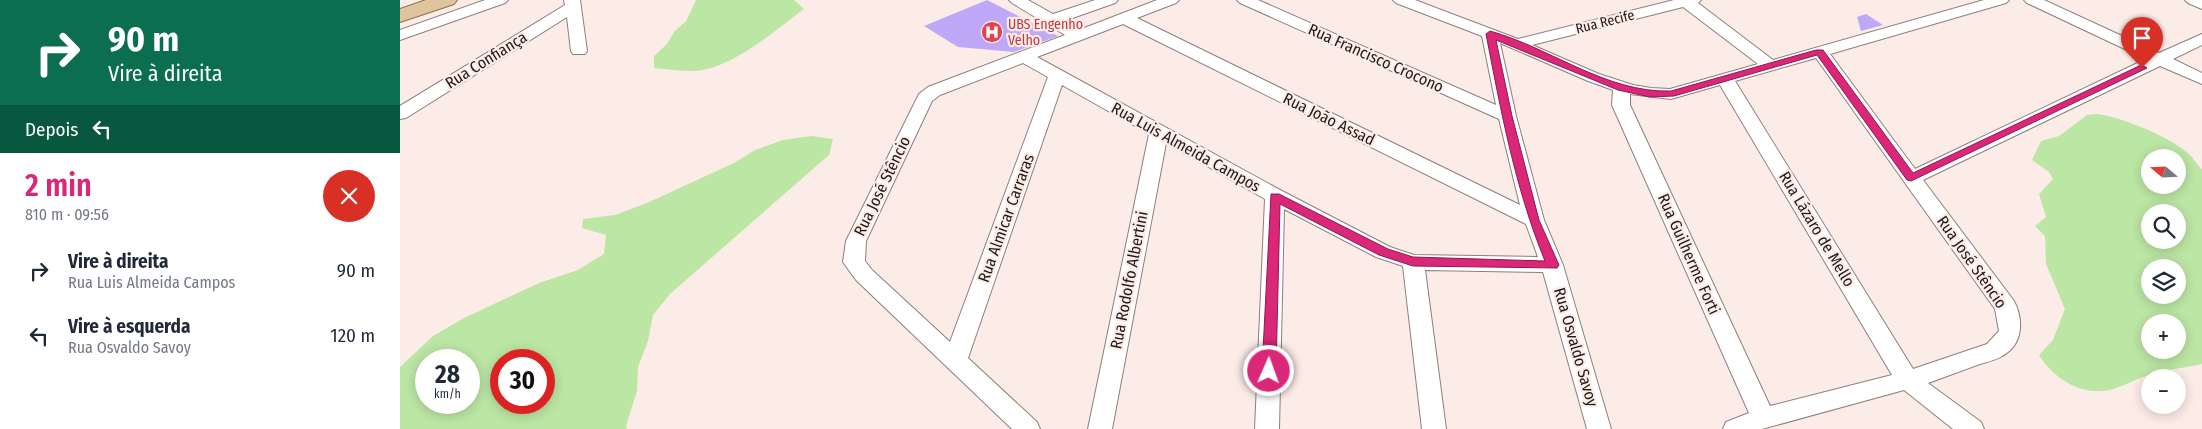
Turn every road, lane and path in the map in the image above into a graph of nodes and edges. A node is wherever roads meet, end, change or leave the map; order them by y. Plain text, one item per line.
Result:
1 (447, 0) edge
2 (500, 0) edge
3 (1017, 0) edge
4 (1110, 0) edge
5 (1171, 0) edge
6 (1245, 0) edge
7 (1401, 0) edge
8 (1688, 0) edge
9 (2001, 0) edge
10 (2032, 0) edge
11 (2192, 0) edge
12 (572, 4) edge
13 (2202, 4) edge
14 (400, 16) edge
15 (1124, 18) junction
16 (1052, 20) junction
17 (1490, 34) junction
18 (400, 35) edge
19 (1078, 35) junction
20 (2202, 38) edge
21 (1516, 44) junction
22 (579, 51) dead end
23 (1820, 52) junction
24 (1025, 57) junction
25 (2160, 59) junction
26 (1772, 66) junction
27 (1057, 75) junction
28 (1725, 79) junction
29 (2202, 79) edge
30 (1622, 88) junction
31 (400, 114) edge
32 (1507, 116) junction
33 (1159, 131) junction
34 (1911, 178) junction
35 (1275, 196) junction
36 (1534, 220) junction
37 (1413, 262) junction
38 (1552, 265) junction
39 (955, 361) junction
40 (1908, 380) junction
41 (1763, 418) junction
42 (1028, 429) edge
43 (1100, 429) edge
44 (1267, 429) edge
45 (1434, 429) edge
46 (1599, 429) edge
47 (1735, 429) edge
48 (1972, 429) edge

1 - 14 main road
2 - 18 street
3 - 16 street
4 - 16 street
5 - 15 street, Rua José Stêncio
6 - 32 street, Rua Francisco Crocono
7 - 17 street
8 - 21 street, Rua Recife
8 - 26 street
9 - 23 street
10 - 25 street
11 - 13 street
12 - 22 street, Rua Confiança
12 - 31 street, Rua Confiança
15 - 19 street, Rua José Stêncio
15 - 36 street, Rua João Assad
16 - 19 street
17 - 21 street
17 - 32 street, Rua Osvaldo Savoy
19 - 24 street, Rua José Stêncio
20 - 25 street
21 - 30 street
23 - 26 street
23 - 34 street, Rua José Stêncio
24 - 27 street, Rua Luis Almeida Campos
24 - 39 street, Rua José Stêncio
25 - 29 street
25 - 34 street
26 - 28 street
27 - 33 street, Rua Luis Almeida Campos
27 - 39 street, Rua Almicar Carraras
28 - 30 street
28 - 40 street, Rua Lázaro de Mello
30 - 41 street, Rua Guilherme Forti
32 - 36 street, Rua Osvaldo Savoy
33 - 35 street, Rua Luis Almeida Campos
33 - 43 street, Rua Rodolfo Albertini
34 - 40 street, Rua José Stêncio
35 - 37 street, Rua Luis Almeida Campos
35 - 44 street
36 - 38 street, Rua Osvaldo Savoy
37 - 38 street, Rua Luis Almeida Campos
37 - 45 street
38 - 46 street, Rua Osvaldo Savoy
39 - 42 street, Rua José Stêncio
40 - 41 street, Rua José Stêncio
40 - 48 street, Rua Lázaro de Mello
41 - 47 street, Rua José Stêncio

